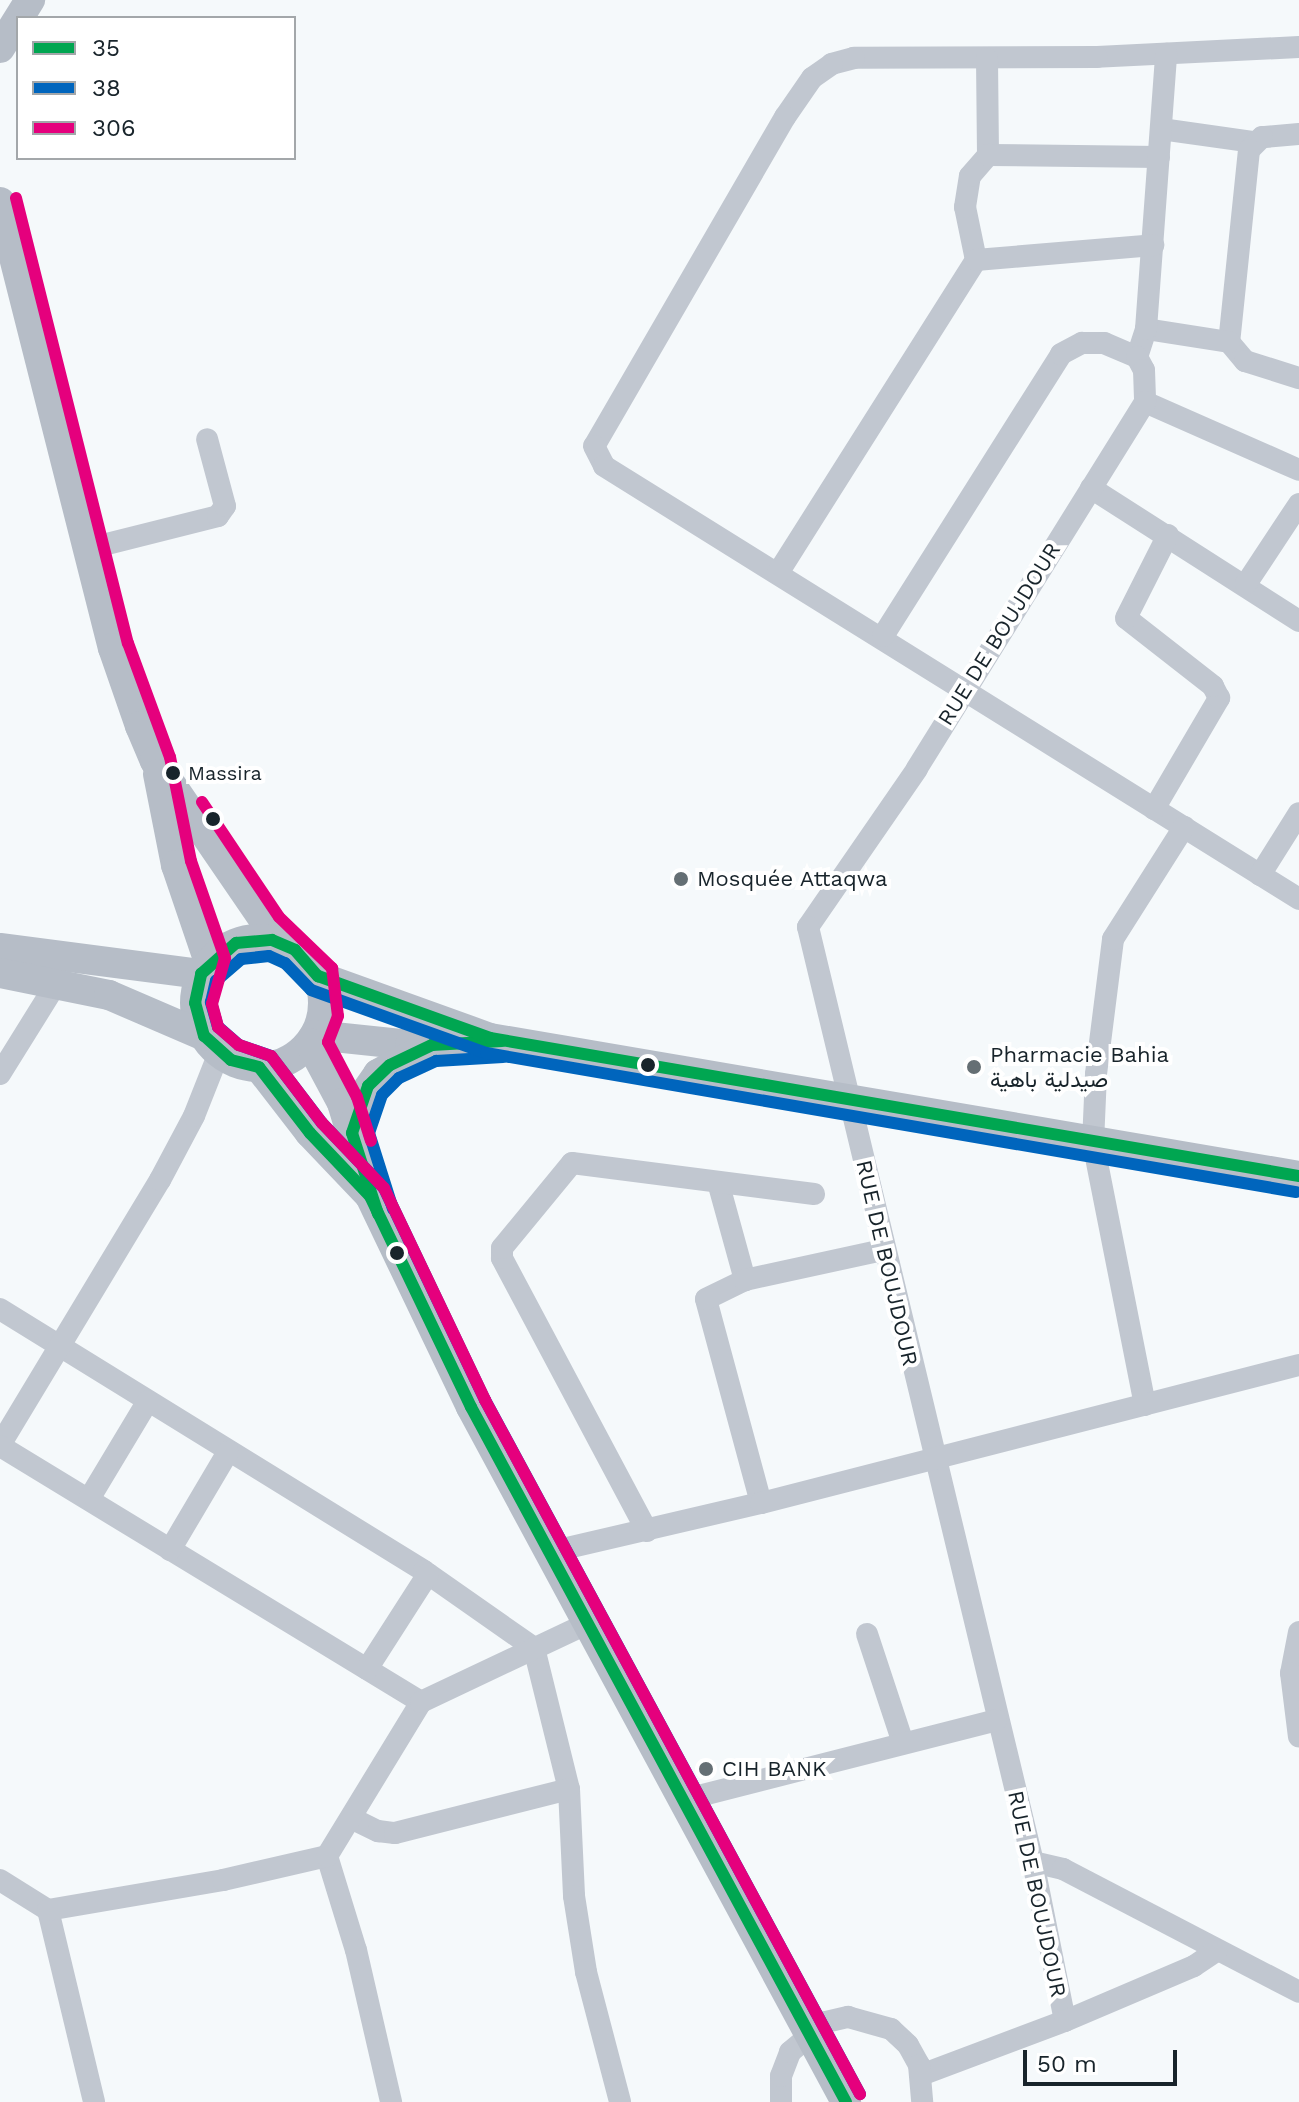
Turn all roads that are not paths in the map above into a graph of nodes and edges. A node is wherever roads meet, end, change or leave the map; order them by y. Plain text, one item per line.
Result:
1 (16, 22) edge
2 (1299, 47) edge
3 (0, 48) edge
4 (1166, 54) junction
5 (987, 59) junction
6 (1161, 129) junction
7 (1299, 134) edge
8 (1254, 142) junction
9 (988, 155) junction
10 (1159, 157) junction
11 (0, 202) edge
12 (1153, 245) junction
13 (976, 260) junction
14 (1146, 329) junction
15 (1229, 342) junction
16 (1137, 357) junction
17 (1299, 378) edge
18 (1145, 402) junction
19 (207, 439) dead end
20 (1299, 470) edge
21 (1091, 488) junction
22 (1299, 504) edge
23 (1168, 535) junction
24 (87, 549) junction
25 (778, 573) junction
26 (1246, 584) junction
27 (1299, 621) edge
28 (883, 636) junction
29 (965, 689) junction
30 (155, 761) junction
31 (1154, 809) junction
32 (1299, 813) edge
33 (1184, 827) junction
34 (1260, 875) junction
35 (1299, 899) edge
36 (279, 942) junction
37 (0, 948) edge
38 (205, 968) junction
39 (0, 973) edge
40 (318, 976) junction
41 (56, 984) junction
42 (490, 1038) junction
43 (312, 1039) junction
44 (212, 1045) junction
45 (432, 1045) junction
46 (259, 1067) junction
47 (0, 1074) edge
48 (849, 1101) junction
49 (352, 1133) junction
50 (1093, 1143) junction
51 (1299, 1176) edge
52 (718, 1182) junction
53 (814, 1194) dead end
54 (370, 1196) junction
55 (883, 1250) junction
56 (745, 1280) junction
57 (0, 1309) edge
58 (59, 1346) junction
59 (1299, 1365) edge
60 (148, 1401) junction
61 (1145, 1405) junction
62 (0, 1445) edge
63 (228, 1452) junction
64 (933, 1457) junction
65 (89, 1499) junction
66 (761, 1503) junction
67 (647, 1531) junction
68 (170, 1550) junction
69 (550, 1552) junction
70 (428, 1574) junction
71 (588, 1623) junction
72 (1299, 1632) edge
73 (867, 1634) dead end
74 (534, 1648) junction
75 (367, 1669) junction
76 (421, 1702) junction
77 (996, 1720) junction
78 (1299, 1737) edge
79 (903, 1743) junction
80 (569, 1789) junction
81 (683, 1800) junction
82 (353, 1819) junction
83 (327, 1856) junction
84 (1033, 1862) junction
85 (0, 1880) edge
86 (48, 1910) junction
87 (1216, 1951) junction
88 (1299, 1992) edge
89 (1065, 2021) junction
90 (808, 2033) junction
91 (921, 2075) junction
92 (94, 2102) edge
93 (391, 2102) edge
94 (620, 2102) edge
95 (781, 2102) edge
96 (846, 2102) edge
97 (922, 2102) edge

1 - 3 main road
2 - 4 street
4 - 5 street
4 - 6 street
5 - 9 street
5 - 25 street
6 - 8 street
6 - 10 street
7 - 8 street
8 - 15 street
9 - 10 street
9 - 13 street
10 - 12 street
11 - 24 main road
12 - 13 street
12 - 14 street
13 - 25 street
14 - 15 street
14 - 16 street
15 - 17 street
16 - 18 street
16 - 28 street
18 - 20 street
18 - 21 street, RUE DE BOUJDOUR
19 - 24 street
21 - 23 street
21 - 29 street, RUE DE BOUJDOUR
22 - 26 street
23 - 26 street
23 - 31 street
24 - 30 main road
25 - 28 street
26 - 27 street
28 - 29 street
29 - 31 street
29 - 48 street, RUE DE BOUJDOUR
30 - 36 main road
30 - 38 main road
31 - 33 street
32 - 34 street
33 - 34 street
33 - 50 street
34 - 35 street
36 - 38 main road
36 - 40 main road
37 - 38 main road
38 - 44 main road
39 - 41 main road
40 - 42 main road
40 - 43 main road
41 - 44 main road
41 - 47 street
42 - 45 main road
42 - 48 main road
43 - 45 main road
43 - 46 main road
43 - 49 main road
44 - 46 main road
44 - 58 street
45 - 49 main road
46 - 54 main road
48 - 50 main road
48 - 55 street, RUE DE BOUJDOUR
49 - 54 main road
50 - 51 main road
50 - 61 street
52 - 53 street
52 - 56 street
52 - 67 street
54 - 69 main road
55 - 56 street
55 - 64 street, RUE DE BOUJDOUR
56 - 66 street
57 - 58 street
58 - 60 street
58 - 62 street
59 - 61 street
60 - 63 street
60 - 65 street
61 - 64 street
62 - 65 street
63 - 68 street
63 - 70 street
64 - 66 street
64 - 77 street, RUE DE BOUJDOUR
65 - 68 street
66 - 67 street
67 - 69 street
68 - 75 street
69 - 71 main road
70 - 74 street
70 - 75 street
71 - 74 street
71 - 81 main road
72 - 78 street
73 - 79 street
74 - 76 street
74 - 80 street
75 - 76 street
76 - 82 street
77 - 79 street
77 - 84 street, RUE DE BOUJDOUR
79 - 81 street
80 - 82 street
80 - 94 street
81 - 90 main road
82 - 83 street
83 - 86 street
83 - 93 street
84 - 87 street
84 - 89 street, RUE DE BOUJDOUR
85 - 86 street
86 - 92 street
87 - 88 street
87 - 89 street
89 - 91 street
90 - 91 street
90 - 95 street
90 - 96 main road
91 - 97 street

